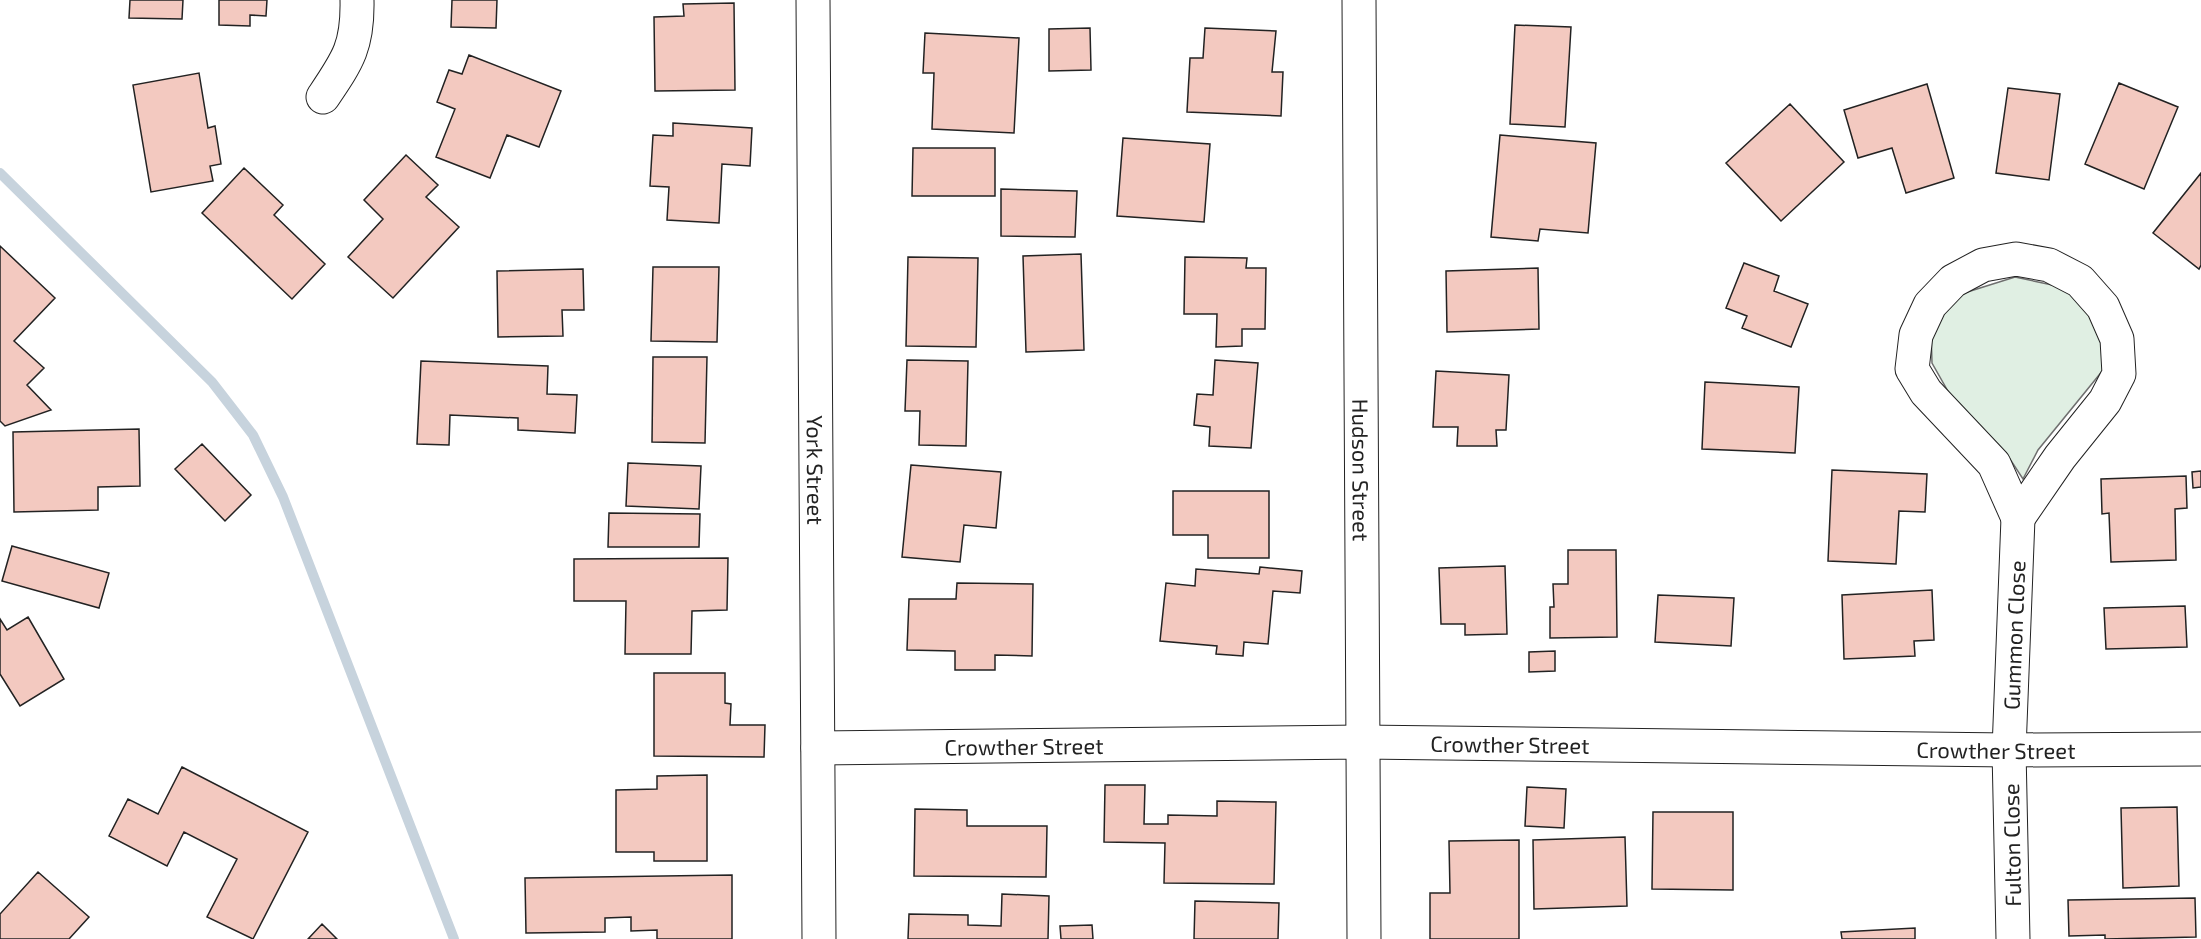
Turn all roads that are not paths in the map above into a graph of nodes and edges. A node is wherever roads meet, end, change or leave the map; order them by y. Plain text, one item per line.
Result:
1 (357, 0) edge
2 (813, 0) edge
3 (1359, 0) edge
4 (323, 97) dead end
5 (2018, 518) junction
6 (1362, 742) junction
7 (818, 748) junction
8 (2201, 749) edge
9 (2009, 750) junction
10 (819, 939) edge
11 (1364, 939) edge
12 (2013, 939) edge

1 - 4 street
2 - 7 street, York Street
3 - 6 street, Hudson Street
5 - 5 street, Gummon Close
5 - 9 street, Gummon Close
6 - 7 street, Crowther Street
6 - 9 street, Crowther Street
6 - 11 street, Hudson Street
7 - 10 street, York Street
8 - 9 street, Crowther Street
9 - 12 street, Fulton Close

